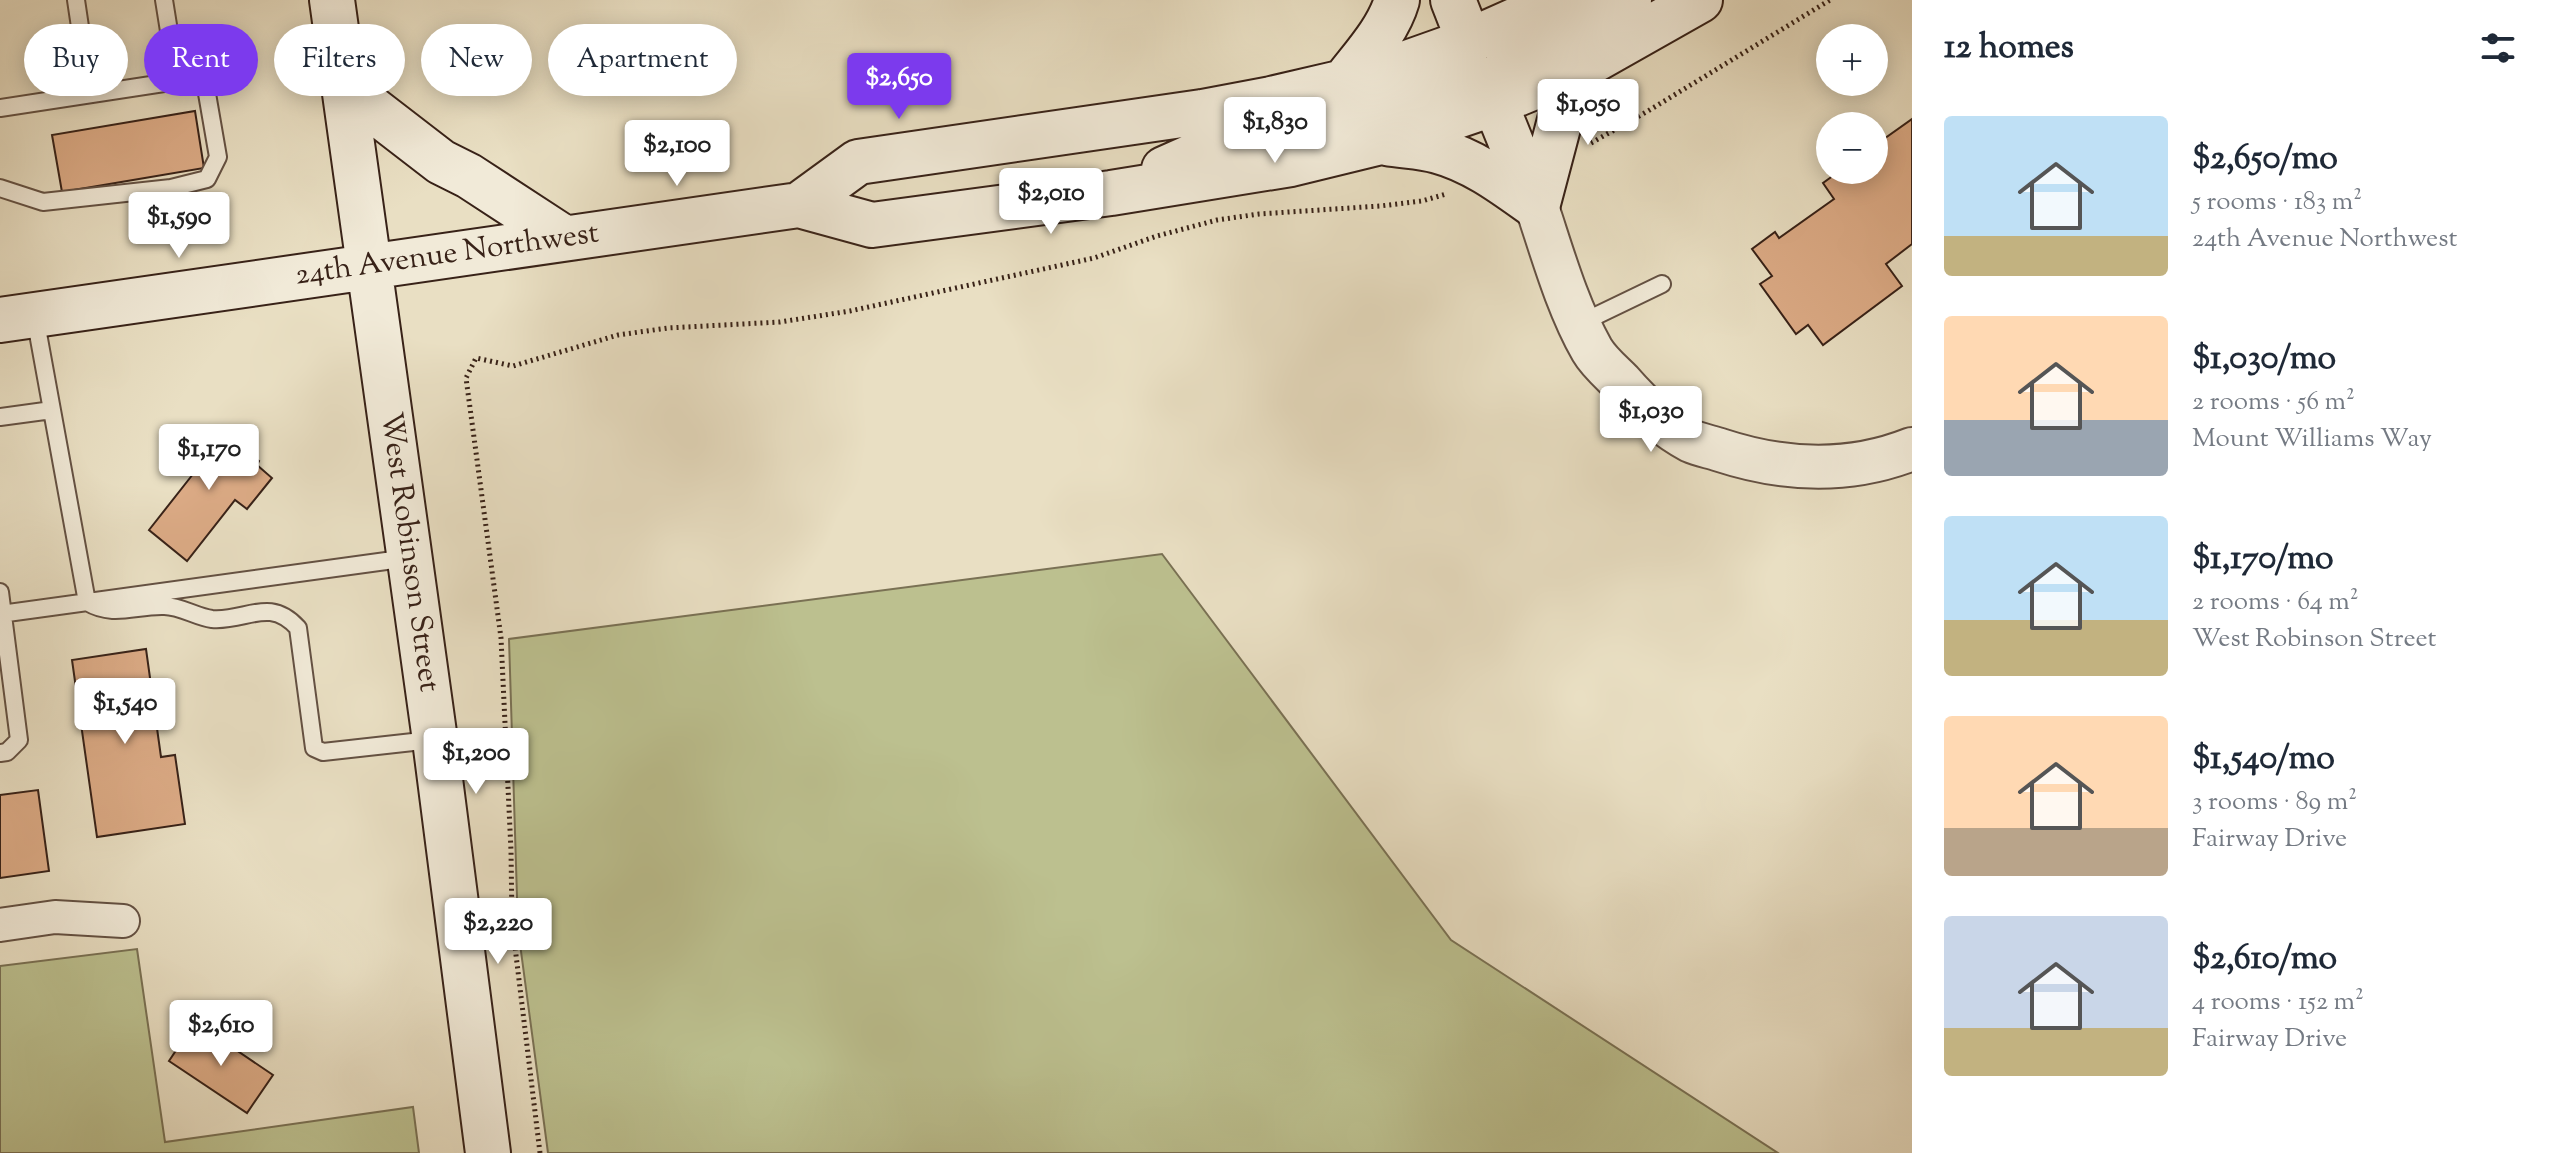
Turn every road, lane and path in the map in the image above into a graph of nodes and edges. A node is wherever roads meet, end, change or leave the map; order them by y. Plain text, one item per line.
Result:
1 (76, 0) edge
2 (164, 0) edge
3 (332, 0) edge
4 (1397, 0) edge
5 (1453, 0) edge
6 (1561, 0) edge
7 (1629, 0) edge
8 (1700, 0) edge
9 (1830, 0) edge
10 (80, 24) edge
11 (168, 24) edge
12 (336, 24) edge
13 (1469, 41) junction
14 (1578, 69) junction
15 (1344, 82) junction
16 (77, 96) edge
17 (207, 96) edge
18 (346, 96) edge
19 (355, 96) edge
20 (1495, 103) junction
21 (0, 108) edge
22 (1381, 142) junction
23 (1550, 159) junction
24 (1494, 177) junction
25 (0, 184) edge
26 (1111, 193) junction
27 (799, 205) junction
28 (1537, 207) junction
29 (564, 238) junction
30 (368, 267) junction
31 (1662, 284) dead end
32 (17, 318) edge
33 (1579, 324) junction
34 (52, 410) junction
35 (0, 417) edge
36 (1912, 449) edge
37 (409, 557) junction
38 (0, 592) edge
39 (87, 602) junction
40 (2, 614) edge
41 (435, 740) junction
42 (0, 753) edge
43 (123, 921) dead end
44 (0, 925) edge
45 (488, 1153) edge
46 (540, 1153) edge

1 - 10 lane
2 - 11 lane
3 - 12 main road, West Robinson Street
4 - 15 main road
5 - 13 main road
6 - 13 main road, 24th Avenue Northwest
7 - 20 main road
8 - 14 main road, 24th Avenue Northwest
9 - 23 path
13 - 15 main road, 24th Avenue Northwest
13 - 26 main road
14 - 20 main road, 24th Avenue Northwest
14 - 23 main road
15 - 27 main road, 24th Avenue Northwest
16 - 21 lane
17 - 25 lane
18 - 30 main road, West Robinson Street
19 - 29 main road
20 - 22 main road, 24th Avenue Northwest
20 - 28 main road
22 - 24 main road
22 - 26 main road, 24th Avenue Northwest
23 - 28 main road
24 - 28 main road
24 - 46 path
26 - 27 main road, 24th Avenue Northwest
27 - 29 main road, 24th Avenue Northwest
28 - 33 street
29 - 30 main road, 24th Avenue Northwest
30 - 32 main road, 24th Avenue Northwest
30 - 37 main road, West Robinson Street
31 - 33 lane
32 - 34 lane
33 - 36 street
34 - 35 lane
34 - 39 lane
37 - 39 lane
37 - 41 main road, West Robinson Street
38 - 40 lane
39 - 40 lane
39 - 41 lane
40 - 42 lane
41 - 45 main road, West Robinson Street
43 - 44 street

